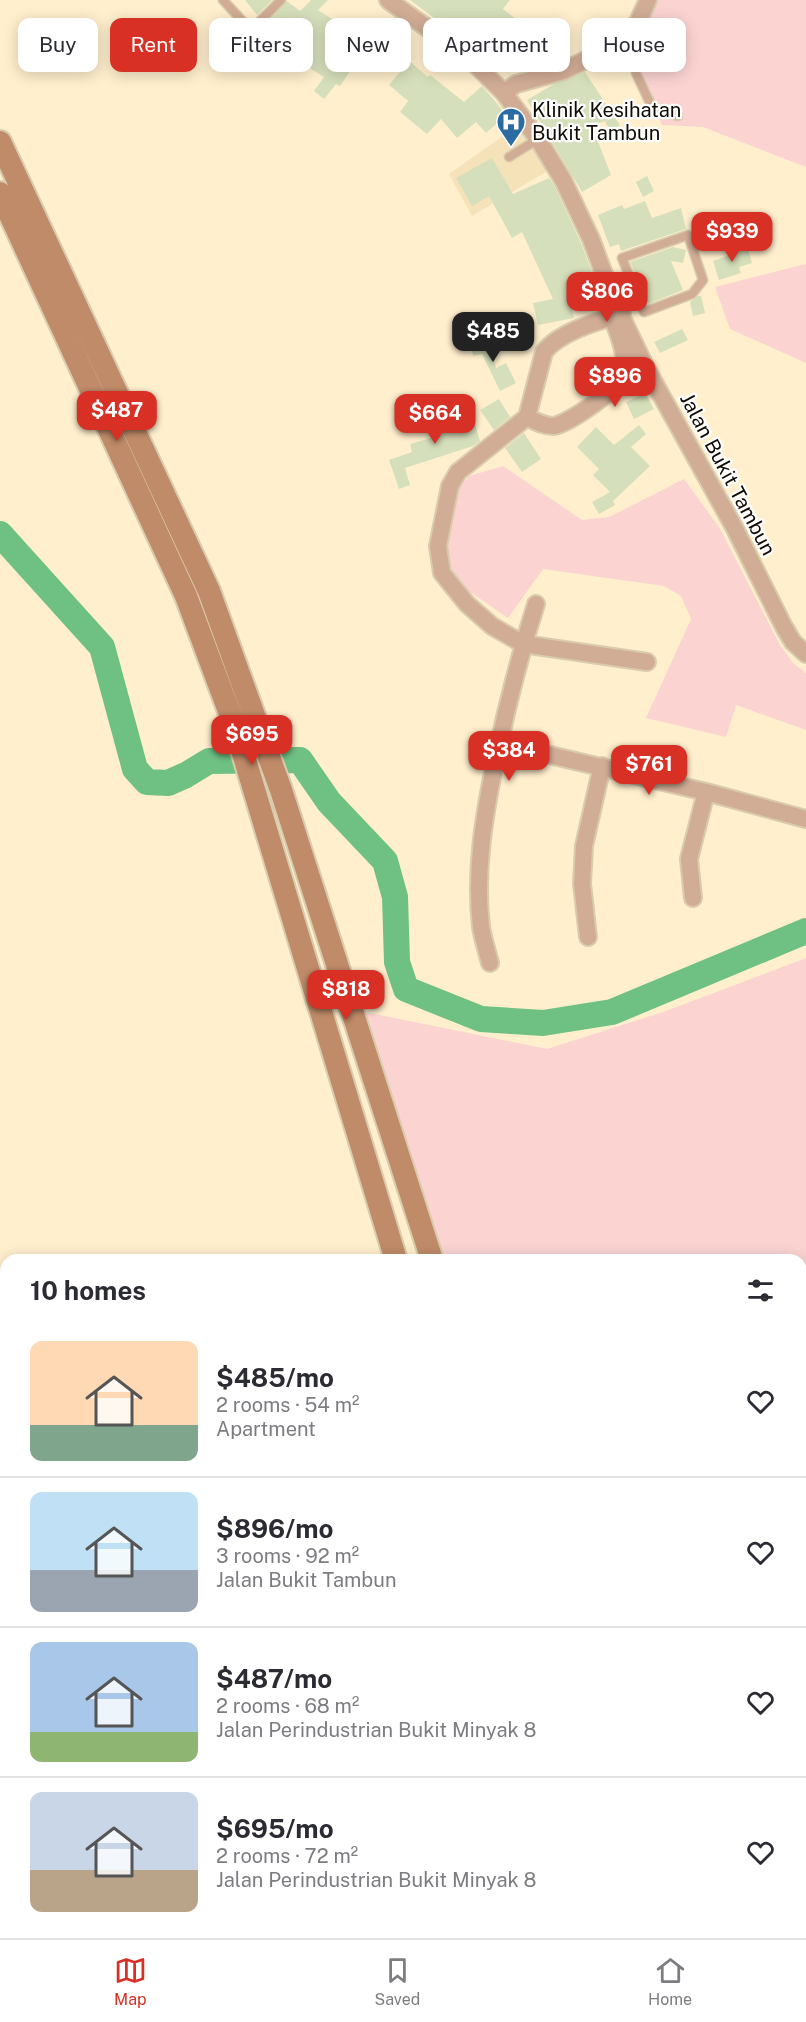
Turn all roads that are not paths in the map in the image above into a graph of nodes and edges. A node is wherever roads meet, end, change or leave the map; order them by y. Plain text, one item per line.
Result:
1 (223, 0) edge
2 (281, 0) edge
3 (388, 0) edge
4 (648, 0) edge
5 (640, 18) edge
6 (582, 63) edge
7 (636, 72) edge
8 (504, 93) junction
9 (678, 116) dead end
10 (538, 139) junction
11 (0, 142) edge
12 (509, 157) dead end
13 (0, 193) edge
14 (635, 291) junction
15 (616, 310) junction
16 (527, 417) junction
17 (536, 604) dead end
18 (523, 644) junction
19 (806, 654) edge
20 (647, 662) dead end
21 (499, 743) junction
22 (602, 766) junction
23 (706, 792) junction
24 (806, 819) edge
25 (693, 898) dead end
26 (588, 937) dead end
27 (490, 963) dead end
28 (394, 1254) edge
29 (430, 1254) edge

1 - 2 lane
3 - 8 street, Jalan Bukit Tambun
4 - 5 street
6 - 8 street
7 - 9 lane
8 - 10 street, Jalan Bukit Tambun
10 - 12 lane
10 - 15 street, Jalan Bukit Tambun
11 - 29 street
13 - 28 street
14 - 14 lane
14 - 15 lane
15 - 16 street
15 - 16 street
15 - 19 street, Jalan Bukit Tambun
16 - 18 street
17 - 18 street
18 - 20 street
18 - 21 street
21 - 22 street
21 - 27 street
22 - 23 street
22 - 26 street
23 - 24 street
23 - 25 street

